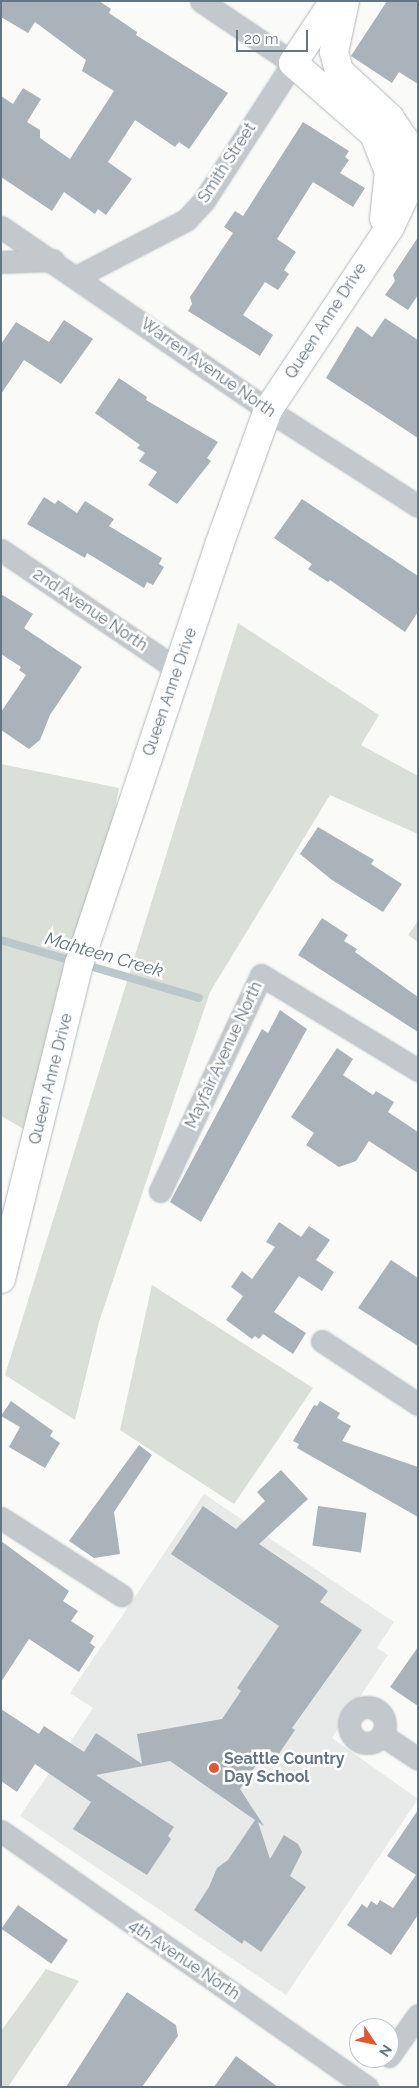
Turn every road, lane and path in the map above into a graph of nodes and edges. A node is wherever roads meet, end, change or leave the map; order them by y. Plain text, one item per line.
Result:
1 (201, 1) edge
2 (334, 1) edge
3 (345, 1) edge
4 (293, 63) junction
5 (411, 144) edge
6 (1, 227) edge
7 (375, 247) junction
8 (53, 260) junction
9 (1, 262) edge
10 (76, 276) junction
11 (268, 410) junction
12 (418, 506) edge
13 (1, 550) edge
14 (178, 670) junction
15 (418, 1070) edge
16 (160, 1191) dead end
17 (4, 1267) edge
18 (322, 1341) dead end
19 (418, 1404) edge
20 (1, 1518) edge
21 (120, 1595) dead end
22 (382, 1735) dead end
23 (418, 1759) edge
24 (1, 1831) edge
25 (418, 2015) edge
26 (399, 2042) edge
27 (378, 2068) edge
28 (363, 2085) edge

1 - 4 street
2 - 4 main road, Smith Street
3 - 5 main road
4 - 7 main road
4 - 10 street, Smith Street
5 - 7 main road, Queen Anne Drive
6 - 8 street, Warren Avenue North
7 - 11 main road, Queen Anne Drive
8 - 9 street
8 - 10 street, Warren Avenue North
10 - 11 street, Warren Avenue North
11 - 12 street, Warren Avenue North
11 - 14 main road, Queen Anne Drive
13 - 14 street, 2nd Avenue North
14 - 17 main road, Queen Anne Drive
15 - 16 street, Mayfair Avenue North
18 - 19 street
20 - 21 street
22 - 23 street
24 - 28 street, 4th Avenue North
25 - 26 street
27 - 28 street

